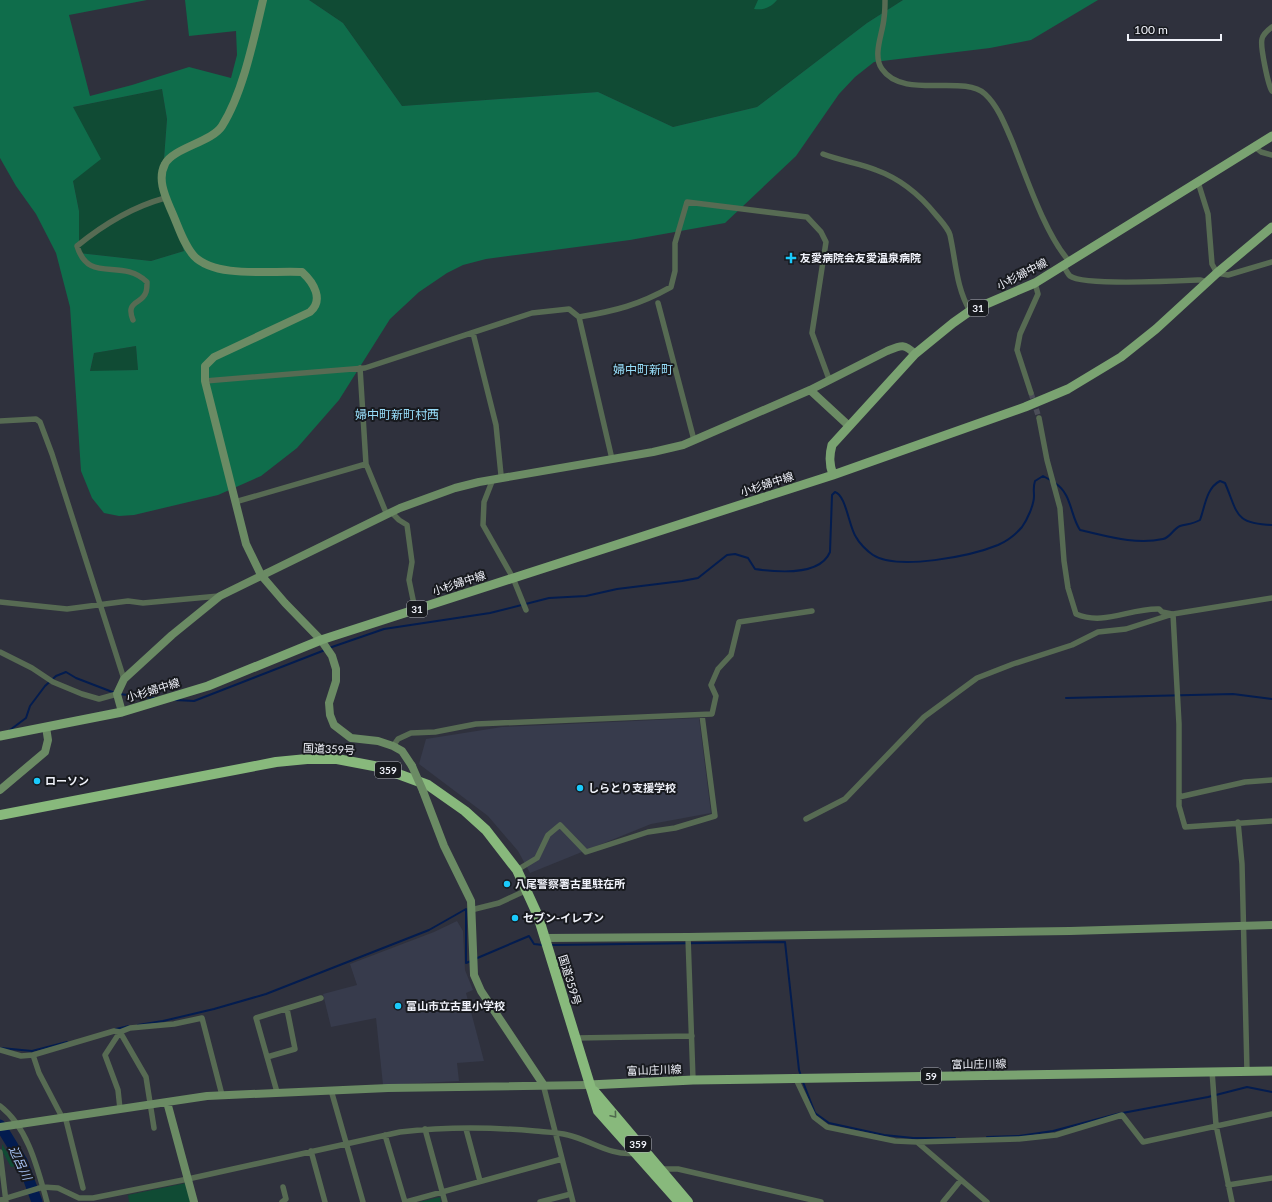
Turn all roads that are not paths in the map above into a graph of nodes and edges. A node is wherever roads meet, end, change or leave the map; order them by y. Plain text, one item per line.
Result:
1 (263, 0) edge
2 (885, 0) edge
3 (1272, 27) edge
4 (1272, 91) edge
5 (1272, 136) edge
6 (1255, 147) junction
7 (823, 154) dead end
8 (1272, 155) edge
9 (1198, 182) junction
10 (165, 198) junction
11 (1272, 227) edge
12 (1272, 262) edge
13 (1066, 263) junction
14 (1217, 273) junction
15 (1207, 282) junction
16 (1035, 283) junction
17 (658, 304) dead end
18 (970, 311) junction
19 (579, 317) junction
20 (133, 320) dead end
21 (473, 333) junction
22 (915, 354) junction
23 (360, 368) junction
24 (829, 379) junction
25 (204, 381) junction
26 (810, 390) junction
27 (1031, 393) tunnel mouth
28 (1039, 418) tunnel mouth
29 (0, 421) edge
30 (849, 426) junction
31 (694, 440) junction
32 (612, 459) junction
33 (366, 464) junction
34 (833, 475) junction
35 (497, 477) junction
36 (235, 502) junction
37 (390, 514) junction
38 (261, 575) junction
39 (513, 578) junction
40 (220, 596) junction
41 (1272, 598) edge
42 (0, 602) edge
43 (101, 604) junction
44 (416, 609) junction
45 (526, 610) dead end
46 (812, 611) dead end
47 (1173, 614) junction
48 (321, 640) junction
49 (0, 652) edge
50 (124, 679) junction
51 (117, 694) junction
52 (122, 712) junction
53 (702, 715) junction
54 (46, 728) junction
55 (0, 736) edge
56 (393, 746) junction
57 (1272, 780) edge
58 (0, 790) edge
59 (1179, 797) junction
60 (0, 815) edge
61 (806, 819) dead end
62 (1272, 821) edge
63 (1238, 822) junction
64 (516, 870) junction
65 (527, 890) junction
66 (471, 910) junction
67 (1272, 925) edge
68 (1243, 926) junction
69 (688, 937) junction
70 (544, 938) junction
71 (321, 998) dead end
72 (287, 1009) junction
73 (120, 1032) junction
74 (692, 1036) junction
75 (576, 1038) junction
76 (0, 1050) edge
77 (33, 1055) junction
78 (267, 1057) junction
79 (1212, 1071) junction
80 (1247, 1071) junction
81 (1272, 1071) edge
82 (796, 1079) junction
83 (693, 1080) junction
84 (543, 1084) junction
85 (589, 1085) junction
86 (331, 1090) junction
87 (277, 1092) junction
88 (222, 1095) junction
89 (167, 1102) junction
90 (150, 1105) junction
91 (0, 1106) edge
92 (120, 1109) junction
93 (1272, 1114) edge
94 (64, 1116) junction
95 (15, 1123) junction
96 (1216, 1125) junction
97 (0, 1126) edge
98 (154, 1128) dead end
99 (425, 1129) junction
100 (466, 1129) junction
101 (554, 1133) junction
102 (385, 1135) junction
103 (916, 1142) junction
104 (347, 1144) junction
105 (311, 1151) junction
106 (0, 1152) edge
107 (635, 1153) junction
108 (562, 1159) junction
109 (659, 1169) junction
110 (1272, 1178) edge
111 (188, 1180) junction
112 (961, 1180) junction
113 (480, 1181) junction
114 (1228, 1185) junction
115 (43, 1187) junction
116 (283, 1187) dead end
117 (83, 1188) dead end
118 (442, 1192) junction
119 (571, 1194) junction
120 (4, 1200) edge
121 (84, 1200) edge
122 (47, 1202) edge
123 (194, 1202) edge
124 (282, 1202) edge
125 (325, 1202) edge
126 (363, 1202) edge
127 (405, 1202) edge
128 (445, 1202) edge
129 (540, 1202) edge
130 (573, 1202) edge
131 (679, 1202) edge
132 (688, 1202) edge
133 (821, 1202) edge
134 (943, 1202) edge
135 (987, 1202) edge
136 (1232, 1202) edge

1 - 10 street
2 - 13 street
3 - 4 street
5 - 6 main road, 小杉婦中線 / 31
6 - 8 street
6 - 9 main road, 小杉婦中線 / 31
7 - 18 street
9 - 13 main road, 小杉婦中線 / 31
9 - 14 street
10 - 20 street
10 - 25 street
11 - 14 main road, 小杉婦中線 / 31
12 - 14 street
13 - 15 street
13 - 16 main road, 小杉婦中線 / 31
14 - 15 main road, 小杉婦中線 / 31
15 - 34 main road, 小杉婦中線 / 31
16 - 18 main road, 小杉婦中線 / 31
16 - 27 street
17 - 31 street
18 - 22 main road, 小杉婦中線 / 31
19 - 21 street
19 - 24 street
19 - 32 street
21 - 23 street
21 - 35 street
22 - 24 street
22 - 30 main road, 小杉婦中線 / 31
23 - 25 street
23 - 33 street
24 - 26 street
25 - 36 street
26 - 30 street
26 - 31 street
28 - 47 street
29 - 43 street
30 - 34 main road, 小杉婦中線 / 31
31 - 32 street
32 - 35 street
33 - 36 street
33 - 37 street
34 - 39 main road, 小杉婦中線 / 31
35 - 37 street
35 - 39 street
36 - 38 street
37 - 38 street
37 - 44 street
38 - 40 street
38 - 48 street
39 - 44 main road, 小杉婦中線 / 31
39 - 45 street
40 - 43 street
40 - 50 street
41 - 47 street
42 - 43 street
43 - 50 street
44 - 48 main road, 小杉婦中線 / 31
46 - 53 street
47 - 59 street
47 - 61 street
48 - 52 main road, 小杉婦中線 / 31
48 - 56 street
49 - 51 street
50 - 51 street
51 - 52 street
52 - 54 main road, 小杉婦中線 / 31
53 - 56 street
53 - 64 street
54 - 55 main road, 小杉婦中線 / 31
54 - 58 street
56 - 66 street, bridge
57 - 59 street
59 - 63 street
60 - 64 highway, 国道359号 / 359
62 - 63 street
63 - 68 street
64 - 65 highway, 国道359号 / 359
65 - 66 street
65 - 70 highway, 国道359号 / 359
66 - 84 street
67 - 68 street
68 - 69 street
68 - 80 street
69 - 70 street
69 - 74 street
70 - 75 highway, 国道359号 / 359
71 - 72 street
72 - 78 street
72 - 78 street
73 - 77 street
73 - 88 street
73 - 90 street
73 - 92 street
74 - 75 street
74 - 83 street
75 - 85 highway, 国道359号 / 359
76 - 77 street
77 - 94 street
78 - 87 street
79 - 80 main road, 富山庄川線 / 59
79 - 82 main road, 富山庄川線 / 59
79 - 96 street
80 - 81 main road, 富山庄川線 / 59
82 - 83 main road, 富山庄川線 / 59
82 - 103 street
83 - 85 main road, 富山庄川線 / 59
84 - 85 street
84 - 86 street
84 - 101 street
85 - 107 highway, 国道359号 / 359
85 -> 109 highway, 国道359号 / 359
86 - 87 street
86 - 104 street
87 - 88 street
88 - 89 street
89 - 90 street
89 - 111 street
90 - 92 street
90 - 98 street
91 - 95 street
92 - 94 street
93 - 96 street
94 - 95 street
94 - 117 street
95 - 97 street
95 - 115 street
96 - 103 street
96 - 114 street
99 - 100 street
99 - 102 street
99 - 118 street
100 - 101 street
100 - 113 street
101 - 107 street
101 - 108 street
102 - 104 street
102 - 127 street
103 - 112 street
104 - 105 street
104 - 126 street
105 - 111 street
105 - 125 street
106 - 120 street
107 - 131 highway, 国道359号 / 359
108 - 113 street
108 - 119 street
109 - 132 highway, 国道359号 / 359
109 - 133 street
110 - 114 street
111 - 121 street
111 - 123 street
112 - 134 street
112 - 135 street
113 - 118 street
114 - 136 street
115 - 120 street
115 - 121 street
115 - 122 street
116 - 124 street
118 - 127 street
118 - 128 street
119 - 129 street
119 - 130 street

